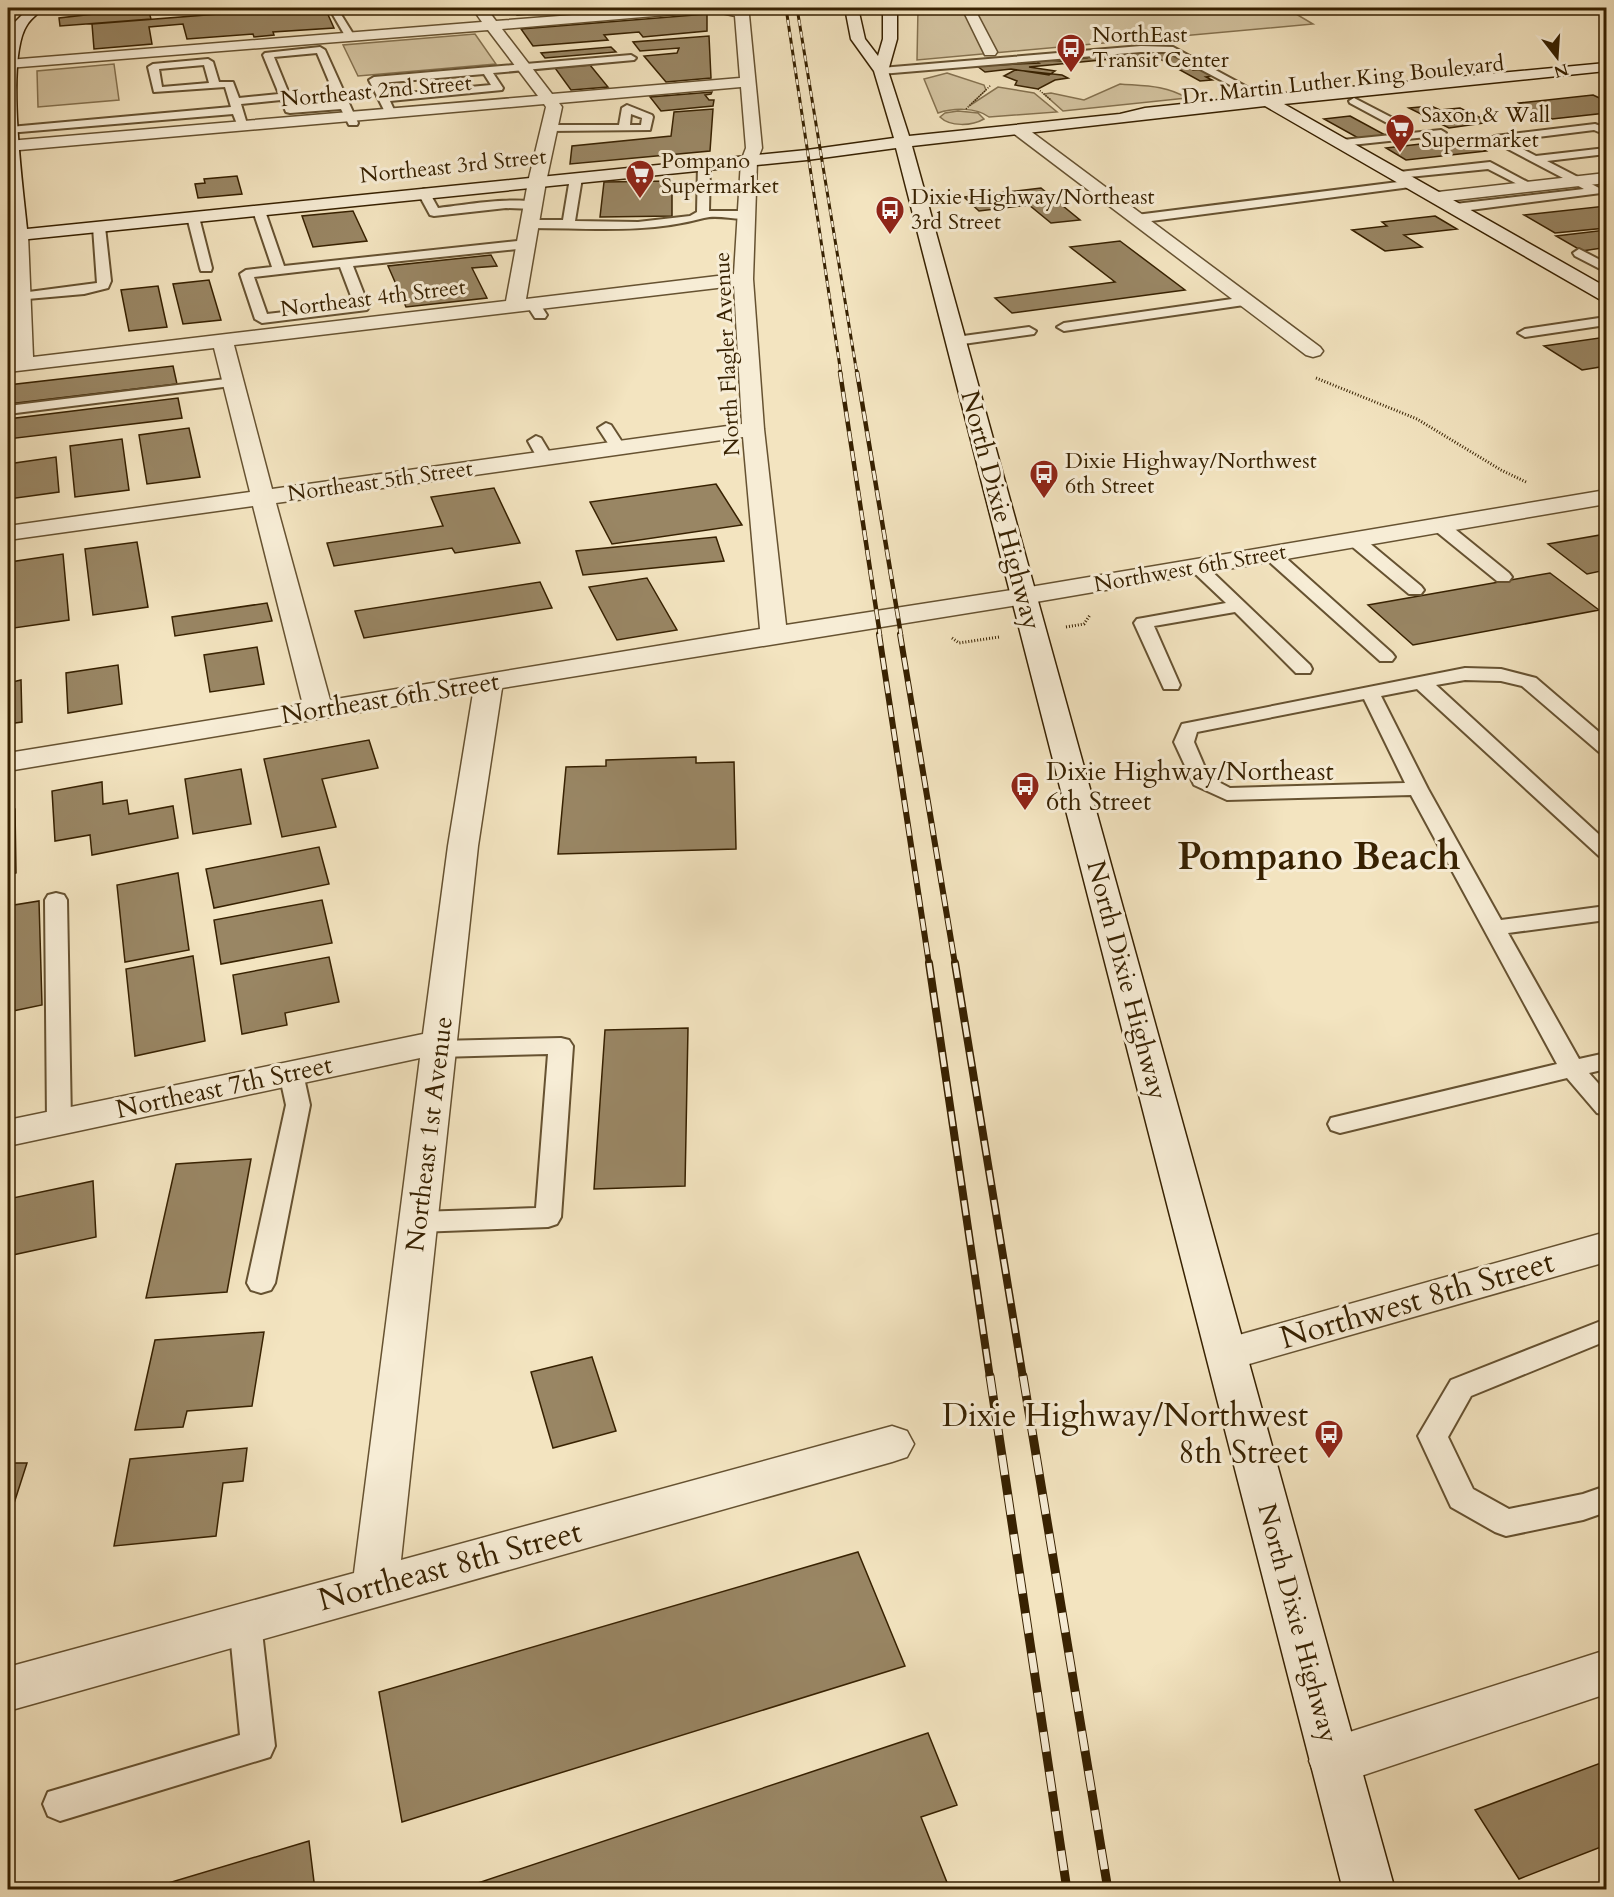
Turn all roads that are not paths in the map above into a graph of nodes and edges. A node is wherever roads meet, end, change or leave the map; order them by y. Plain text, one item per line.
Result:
1 (36, 8) edge
2 (333, 8) edge
3 (479, 8) edge
4 (708, 8) edge
5 (718, 8) edge
6 (727, 8) edge
7 (851, 8) edge
8 (890, 8) edge
9 (968, 8) edge
10 (492, 25) junction
11 (350, 37) junction
12 (309, 46) junction
13 (990, 52) dead end
14 (182, 57) junction
15 (631, 58) dead end
16 (8, 64) edge
17 (525, 67) junction
18 (1606, 67) edge
19 (487, 71) junction
20 (881, 71) junction
21 (1606, 76) edge
22 (748, 82) junction
23 (215, 85) junction
24 (1419, 85) junction
25 (1435, 93) junction
26 (285, 97) junction
27 (548, 98) junction
28 (1354, 101) junction
29 (386, 105) junction
30 (1274, 105) junction
31 (234, 106) junction
32 (350, 114) junction
33 (550, 128) junction
34 (624, 128) dead end
35 (1406, 129) dead end
36 (11, 130) edge
37 (1020, 130) junction
38 (1606, 132) edge
39 (1441, 133) dead end
40 (903, 142) junction
41 (1342, 143) junction
42 (1606, 151) edge
43 (1536, 159) junction
44 (749, 161) junction
45 (704, 165) junction
46 (1399, 175) junction
47 (576, 178) junction
48 (1606, 178) edge
49 (1578, 181) junction
50 (537, 182) junction
51 (1414, 184) junction
52 (1531, 187) junction
53 (424, 193) junction
54 (1437, 198) junction
55 (534, 205) junction
56 (1455, 208) junction
57 (259, 211) junction
58 (703, 214) junction
59 (747, 215) junction
60 (193, 217) junction
61 (1136, 219) junction
62 (530, 224) junction
63 (568, 224) junction
64 (99, 227) junction
65 (13, 236) edge
66 (527, 244) junction
67 (1580, 253) dead end
68 (345, 263) junction
69 (206, 268) dead end
70 (1606, 268) edge
71 (279, 270) junction
72 (743, 279) junction
73 (16, 295) edge
74 (1606, 295) edge
75 (1246, 301) junction
76 (529, 308) junction
77 (1606, 321) edge
78 (265, 327) junction
79 (1064, 327) dead end
80 (1029, 332) dead end
81 (1525, 333) dead end
82 (222, 340) junction
83 (956, 341) junction
84 (1313, 351) road end
85 (15, 365) edge
86 (234, 382) junction
87 (8, 410) edge
88 (606, 428) dead end
89 (753, 429) junction
90 (618, 448) junction
91 (264, 497) junction
92 (1595, 499) edge
93 (1439, 525) junction
94 (8, 533) edge
95 (1355, 540) junction
96 (1271, 554) junction
97 (1197, 567) junction
98 (1503, 577) dead end
99 (1415, 590) dead end
100 (1024, 596) junction
101 (1239, 606) junction
102 (774, 635) junction
103 (1386, 657) dead end
104 (1304, 669) dead end
105 (489, 682) junction
106 (1422, 683) junction
107 (1171, 685) dead end
108 (1370, 693) junction
109 (318, 709) junction
110 (1606, 748) edge
111 (8, 762) edge
112 (1418, 789) junction
113 (1606, 852) edge
114 (56, 900) dead end
115 (1606, 913) edge
116 (1494, 928) junction
117 (439, 1046) junction
118 (1606, 1061) edge
119 (1572, 1070) junction
120 (291, 1073) junction
121 (1606, 1107) edge
122 (59, 1122) junction
123 (1340, 1124) dead end
124 (8, 1133) edge
125 (418, 1222) junction
126 (1606, 1247) edge
127 (261, 1283) dead end
128 (1606, 1330) edge
129 (1228, 1354) junction
130 (892, 1444) dead end
131 (1606, 1499) edge
132 (375, 1586) junction
133 (245, 1623) junction
134 (1606, 1672) edge
135 (8, 1689) edge
136 (1334, 1761) junction
137 (60, 1804) dead end
138 (1369, 1890) edge

1 - 16 street
2 - 11 lane
3 - 10 street
4 - 10 street
5 - 6 street
6 - 22 street, North Flagler Avenue
7 - 20 street, North Dixie Highway
8 - 20 street
9 - 13 street
10 - 11 street
10 - 17 street
11 - 12 street
12 - 14 street
12 - 26 lane
12 - 32 lane
14 - 16 street
14 - 23 lane
14 - 23 lane
15 - 17 lane
16 - 36 street
17 - 19 lane
17 - 27 street
18 - 24 street, Dr. Martin Luther King Boulevard
19 - 29 lane
19 - 29 lane
20 - 30 lane
20 - 40 street, North Dixie Highway
21 - 25 street, Dr. Martin Luther King Boulevard
22 - 27 street, Northeast 2nd Street
22 - 44 street, North Flagler Avenue
23 - 31 lane
24 - 25 street
24 - 30 street, Dr. Martin Luther King Boulevard
25 - 28 street, Dr. Martin Luther King Boulevard
26 - 31 lane
26 - 32 lane
27 - 29 street, Northeast 2nd Street
27 - 33 street
28 - 30 street, Dr. Martin Luther King Boulevard
28 - 35 lane
29 - 32 street, Northeast 2nd Street
30 - 37 street, Dr. Martin Luther King Boulevard
30 - 41 street
31 - 32 street, Northeast 2nd Street
31 - 36 street, Northeast 2nd Street
33 - 34 lane
33 - 50 street
36 - 65 street
37 - 40 street, Dr. Martin Luther King Boulevard
37 - 61 street
38 - 43 lane
39 - 41 lane
40 - 44 street, Northeast 3rd Street
40 - 83 street, North Dixie Highway
41 - 46 street
42 - 43 lane
43 - 49 lane
44 - 45 street, Northeast 3rd Street
44 - 59 street, North Flagler Avenue
45 - 47 street, Northeast 3rd Street
45 - 58 lane
46 - 51 street
46 - 52 lane
47 - 50 street, Northeast 3rd Street
47 - 63 lane
48 - 49 street
49 - 52 street
49 - 56 lane
50 - 53 street, Northeast 3rd Street
50 - 55 street
51 - 54 street
51 - 61 lane
52 - 54 street
53 - 55 lane
53 - 57 street, Northeast 3rd Street
54 - 56 street
55 - 62 street
56 - 74 street
57 - 60 street, Northeast 3rd Street
57 - 71 lane
58 - 59 lane
58 - 63 lane
59 - 72 street, North Flagler Avenue
60 - 64 street, Northeast 3rd Street
60 - 69 lane
61 - 75 street
62 - 63 lane
62 - 66 street
64 - 65 street, Northeast 3rd Street
64 - 73 lane
65 - 73 street
66 - 68 lane
66 - 76 street
67 - 70 lane
68 - 71 lane
68 - 78 lane
71 - 78 lane
72 - 76 street, Northeast 4th Street
72 - 89 street, North Flagler Avenue
73 - 85 street
75 - 79 lane
75 - 84 street
76 - 78 street, Northeast 4th Street
77 - 81 lane
78 - 82 street, Northeast 4th Street
80 - 83 lane
82 - 85 street, Northeast 4th Street
82 - 86 street
83 - 100 street, North Dixie Highway
86 - 87 lane
86 - 91 street
88 - 90 lane
89 - 90 street, Northeast 5th Street
89 - 102 street, North Flagler Avenue
90 - 91 street, Northeast 5th Street
91 - 94 street, Northeast 5th Street
91 - 109 street
92 - 93 street, Northwest 6th Street
93 - 95 street, Northwest 6th Street
93 - 98 lane
95 - 96 street, Northwest 6th Street
95 - 99 lane
96 - 97 street, Northwest 6th Street
96 - 103 lane
97 - 100 street, Northwest 6th Street
97 - 101 lane
100 - 102 street, Northwest 6th Street
100 - 129 street, North Dixie Highway
101 - 104 lane
101 - 107 lane
102 - 105 street, Northeast 6th Street
105 - 109 street, Northeast 6th Street
105 - 117 street, Northeast 1st Avenue
106 - 108 lane
106 - 110 lane
106 - 113 lane
108 - 112 lane
108 - 112 lane
109 - 111 street, Northeast 6th Street
112 - 116 lane
114 - 122 lane
115 - 116 lane
116 - 119 lane
117 - 120 street, Northeast 7th Street
117 - 125 street, Northeast 1st Avenue
117 - 125 lane
118 - 119 lane
119 - 121 lane
119 - 123 lane
120 - 122 street, Northeast 7th Street
120 - 127 lane
122 - 124 street, Northeast 7th Street
125 - 132 street, Northeast 1st Avenue
126 - 129 street, Northwest 8th Street
128 - 131 lane
129 - 136 street, North Dixie Highway
130 - 132 street, Northeast 8th Street
132 - 133 street, Northeast 8th Street
133 - 135 street, Northeast 8th Street
133 - 137 lane
134 - 136 street
136 - 138 street, North Dixie Highway

